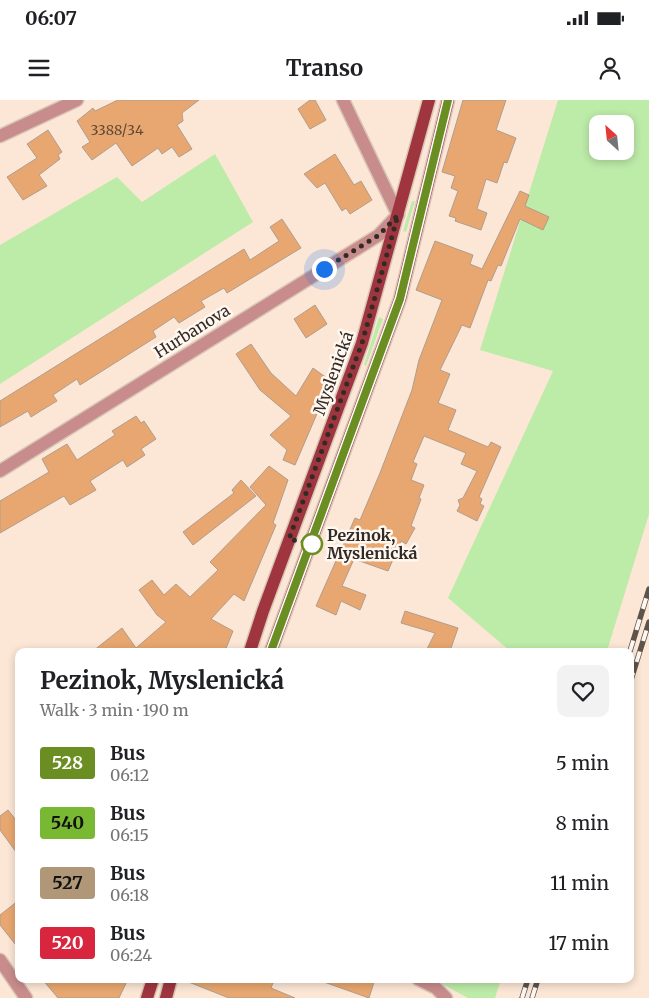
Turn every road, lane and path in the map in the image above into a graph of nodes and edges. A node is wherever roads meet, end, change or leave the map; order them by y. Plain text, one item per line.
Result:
1 (76, 100) edge
2 (343, 100) edge
3 (429, 100) edge
4 (448, 100) edge
5 (0, 136) edge
6 (398, 215) junction
7 (0, 471) edge
8 (251, 648) edge
9 (272, 648) edge
10 (0, 960) edge
11 (15, 982) edge
12 (16, 983) edge
13 (152, 983) edge
14 (170, 983) edge
15 (426, 983) edge
16 (26, 998) edge
17 (147, 998) edge
18 (166, 998) edge
19 (446, 998) edge

1 - 5 street
2 - 6 street
3 - 6 main road, Myslenická
4 - 9 main road
6 - 7 street, Hurbanova
6 - 8 main road, Myslenická
10 - 11 street
12 - 16 street
13 - 17 main road
14 - 18 main road
15 - 19 street

